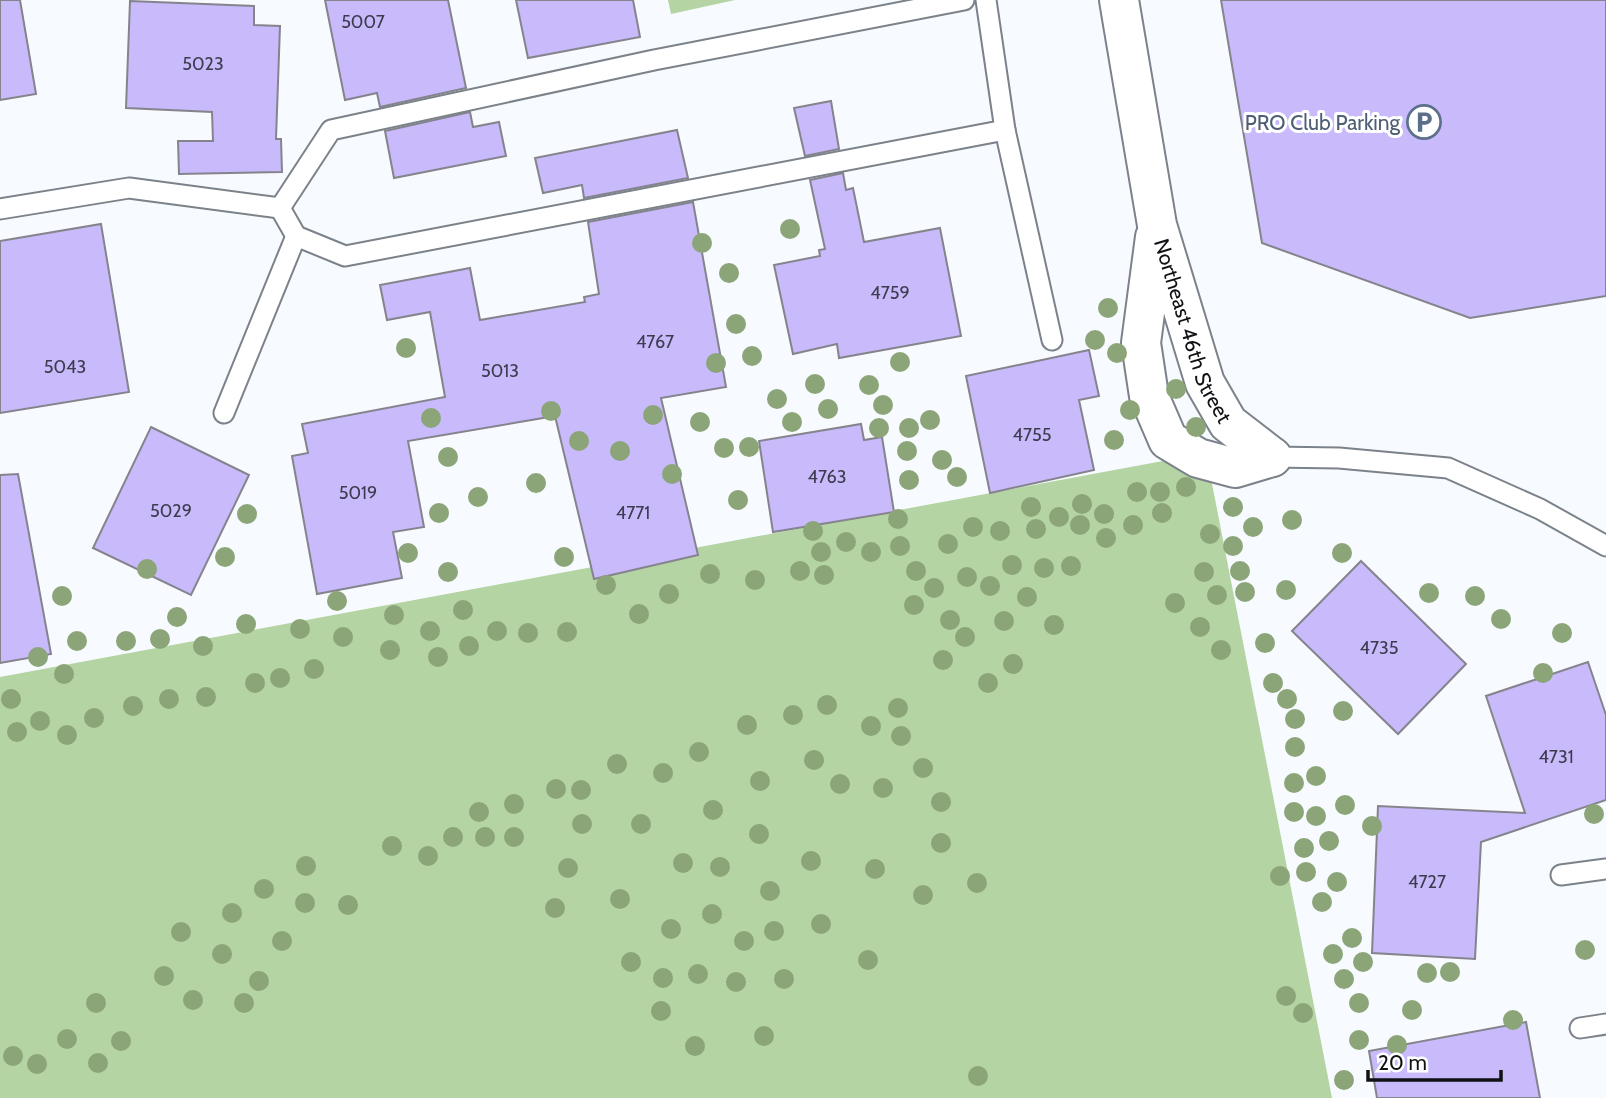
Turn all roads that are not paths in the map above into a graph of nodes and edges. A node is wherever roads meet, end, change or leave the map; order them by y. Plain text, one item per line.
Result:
1 (964, 0) edge
2 (986, 0) edge
3 (1119, 0) edge
4 (1005, 130) junction
5 (280, 208) junction
6 (0, 209) edge
7 (1157, 225) junction
8 (296, 236) junction
9 (1052, 340) dead end
10 (224, 414) dead end
11 (1272, 457) junction
12 (1606, 546) edge
13 (1606, 869) edge
14 (1561, 875) dead end
15 (1606, 1024) edge
16 (1580, 1028) dead end

1 - 5 lane
2 - 4 lane
3 - 7 street, Northeast 46th Street
4 - 8 lane
4 - 9 lane
5 - 6 lane
5 - 8 lane
7 - 11 street, Northeast 46th Street
7 - 11 street, Northeast 46th Street
8 - 10 lane
11 - 12 lane
13 - 14 lane
15 - 16 lane

